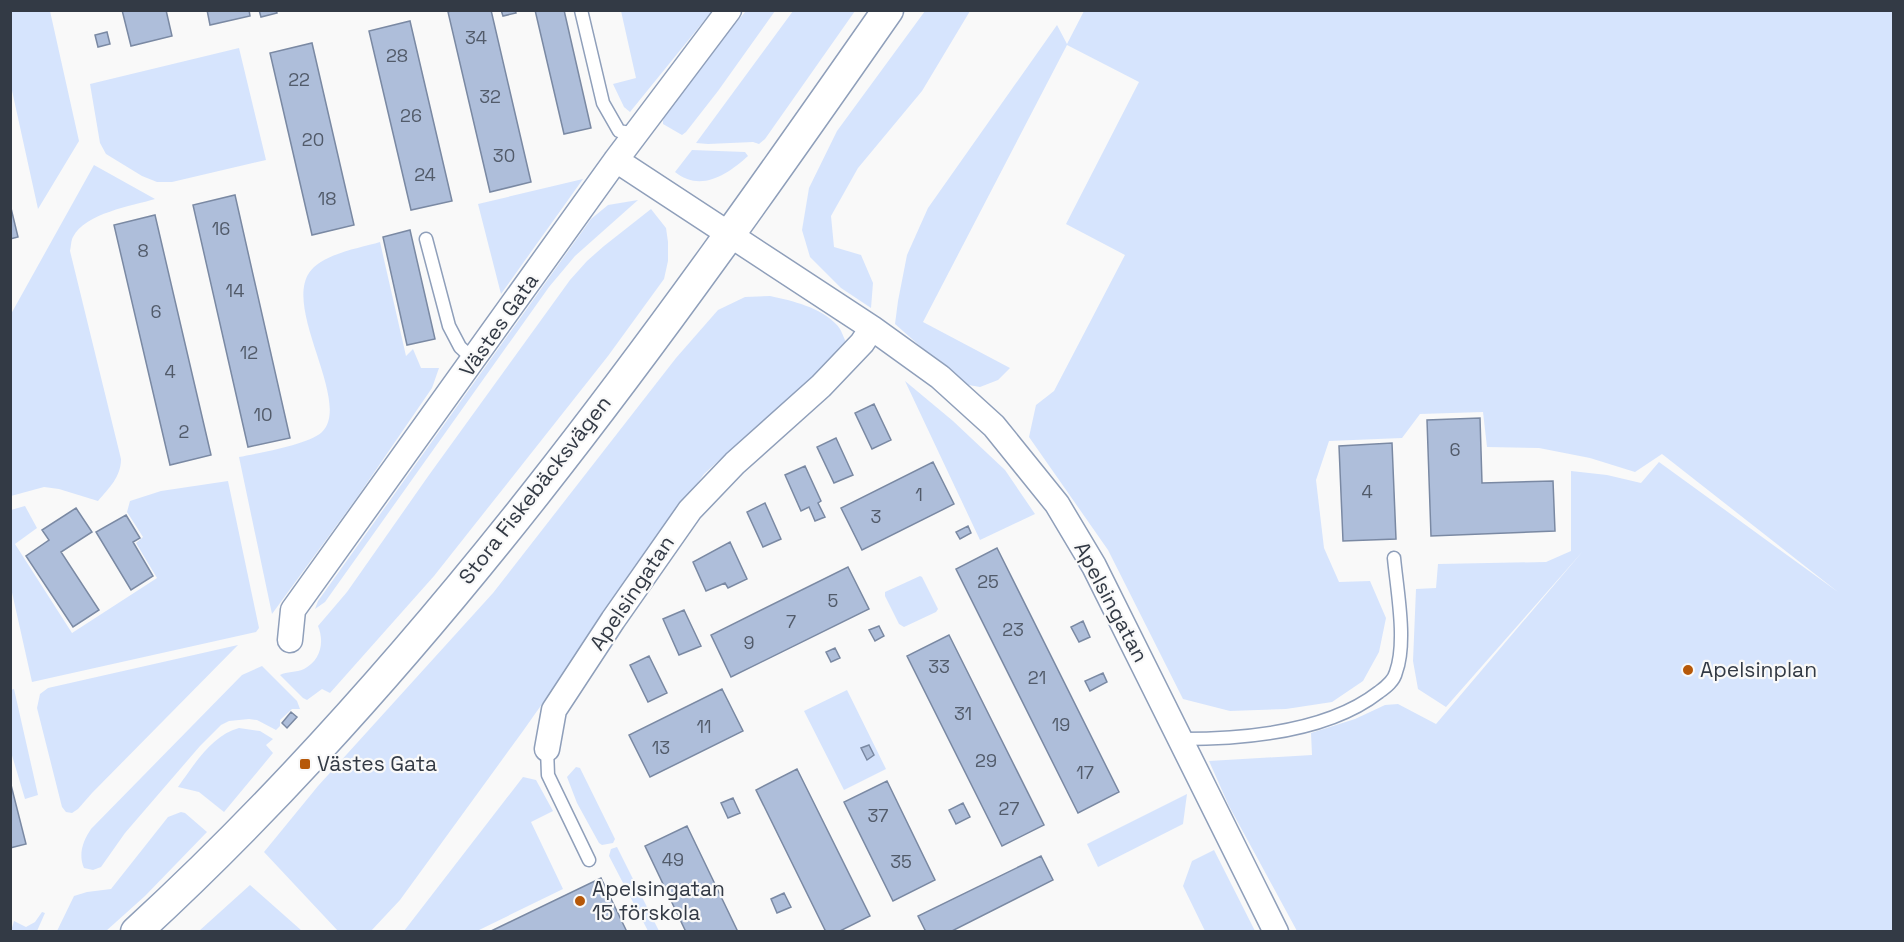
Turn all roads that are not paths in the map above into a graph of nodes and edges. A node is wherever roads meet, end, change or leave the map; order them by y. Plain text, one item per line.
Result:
1 (581, 10) edge
2 (729, 10) edge
3 (888, 10) edge
4 (635, 134) junction
5 (616, 160) junction
6 (730, 236) junction
7 (426, 238) dead end
8 (872, 328) junction
9 (474, 360) junction
10 (1394, 558) dead end
11 (290, 640) dead end
12 (1182, 740) junction
13 (547, 749) joint
14 (589, 860) dead end
15 (136, 932) edge
16 (1276, 932) edge

1 - 4 lane
2 - 4 street, Västes Gata
3 - 6 street, Stora Fiskebäcksvägen
4 - 5 street, Västes Gata
5 - 6 street
5 - 9 street, Västes Gata
6 - 8 street, Apelsingatan
6 - 15 street, Stora Fiskebäcksvägen
7 - 9 lane
8 - 12 street, Apelsingatan
8 - 13 street, Apelsingatan
9 - 11 street, Västes Gata
10 - 12 lane
12 - 16 street, Apelsingatan
13 - 14 lane

